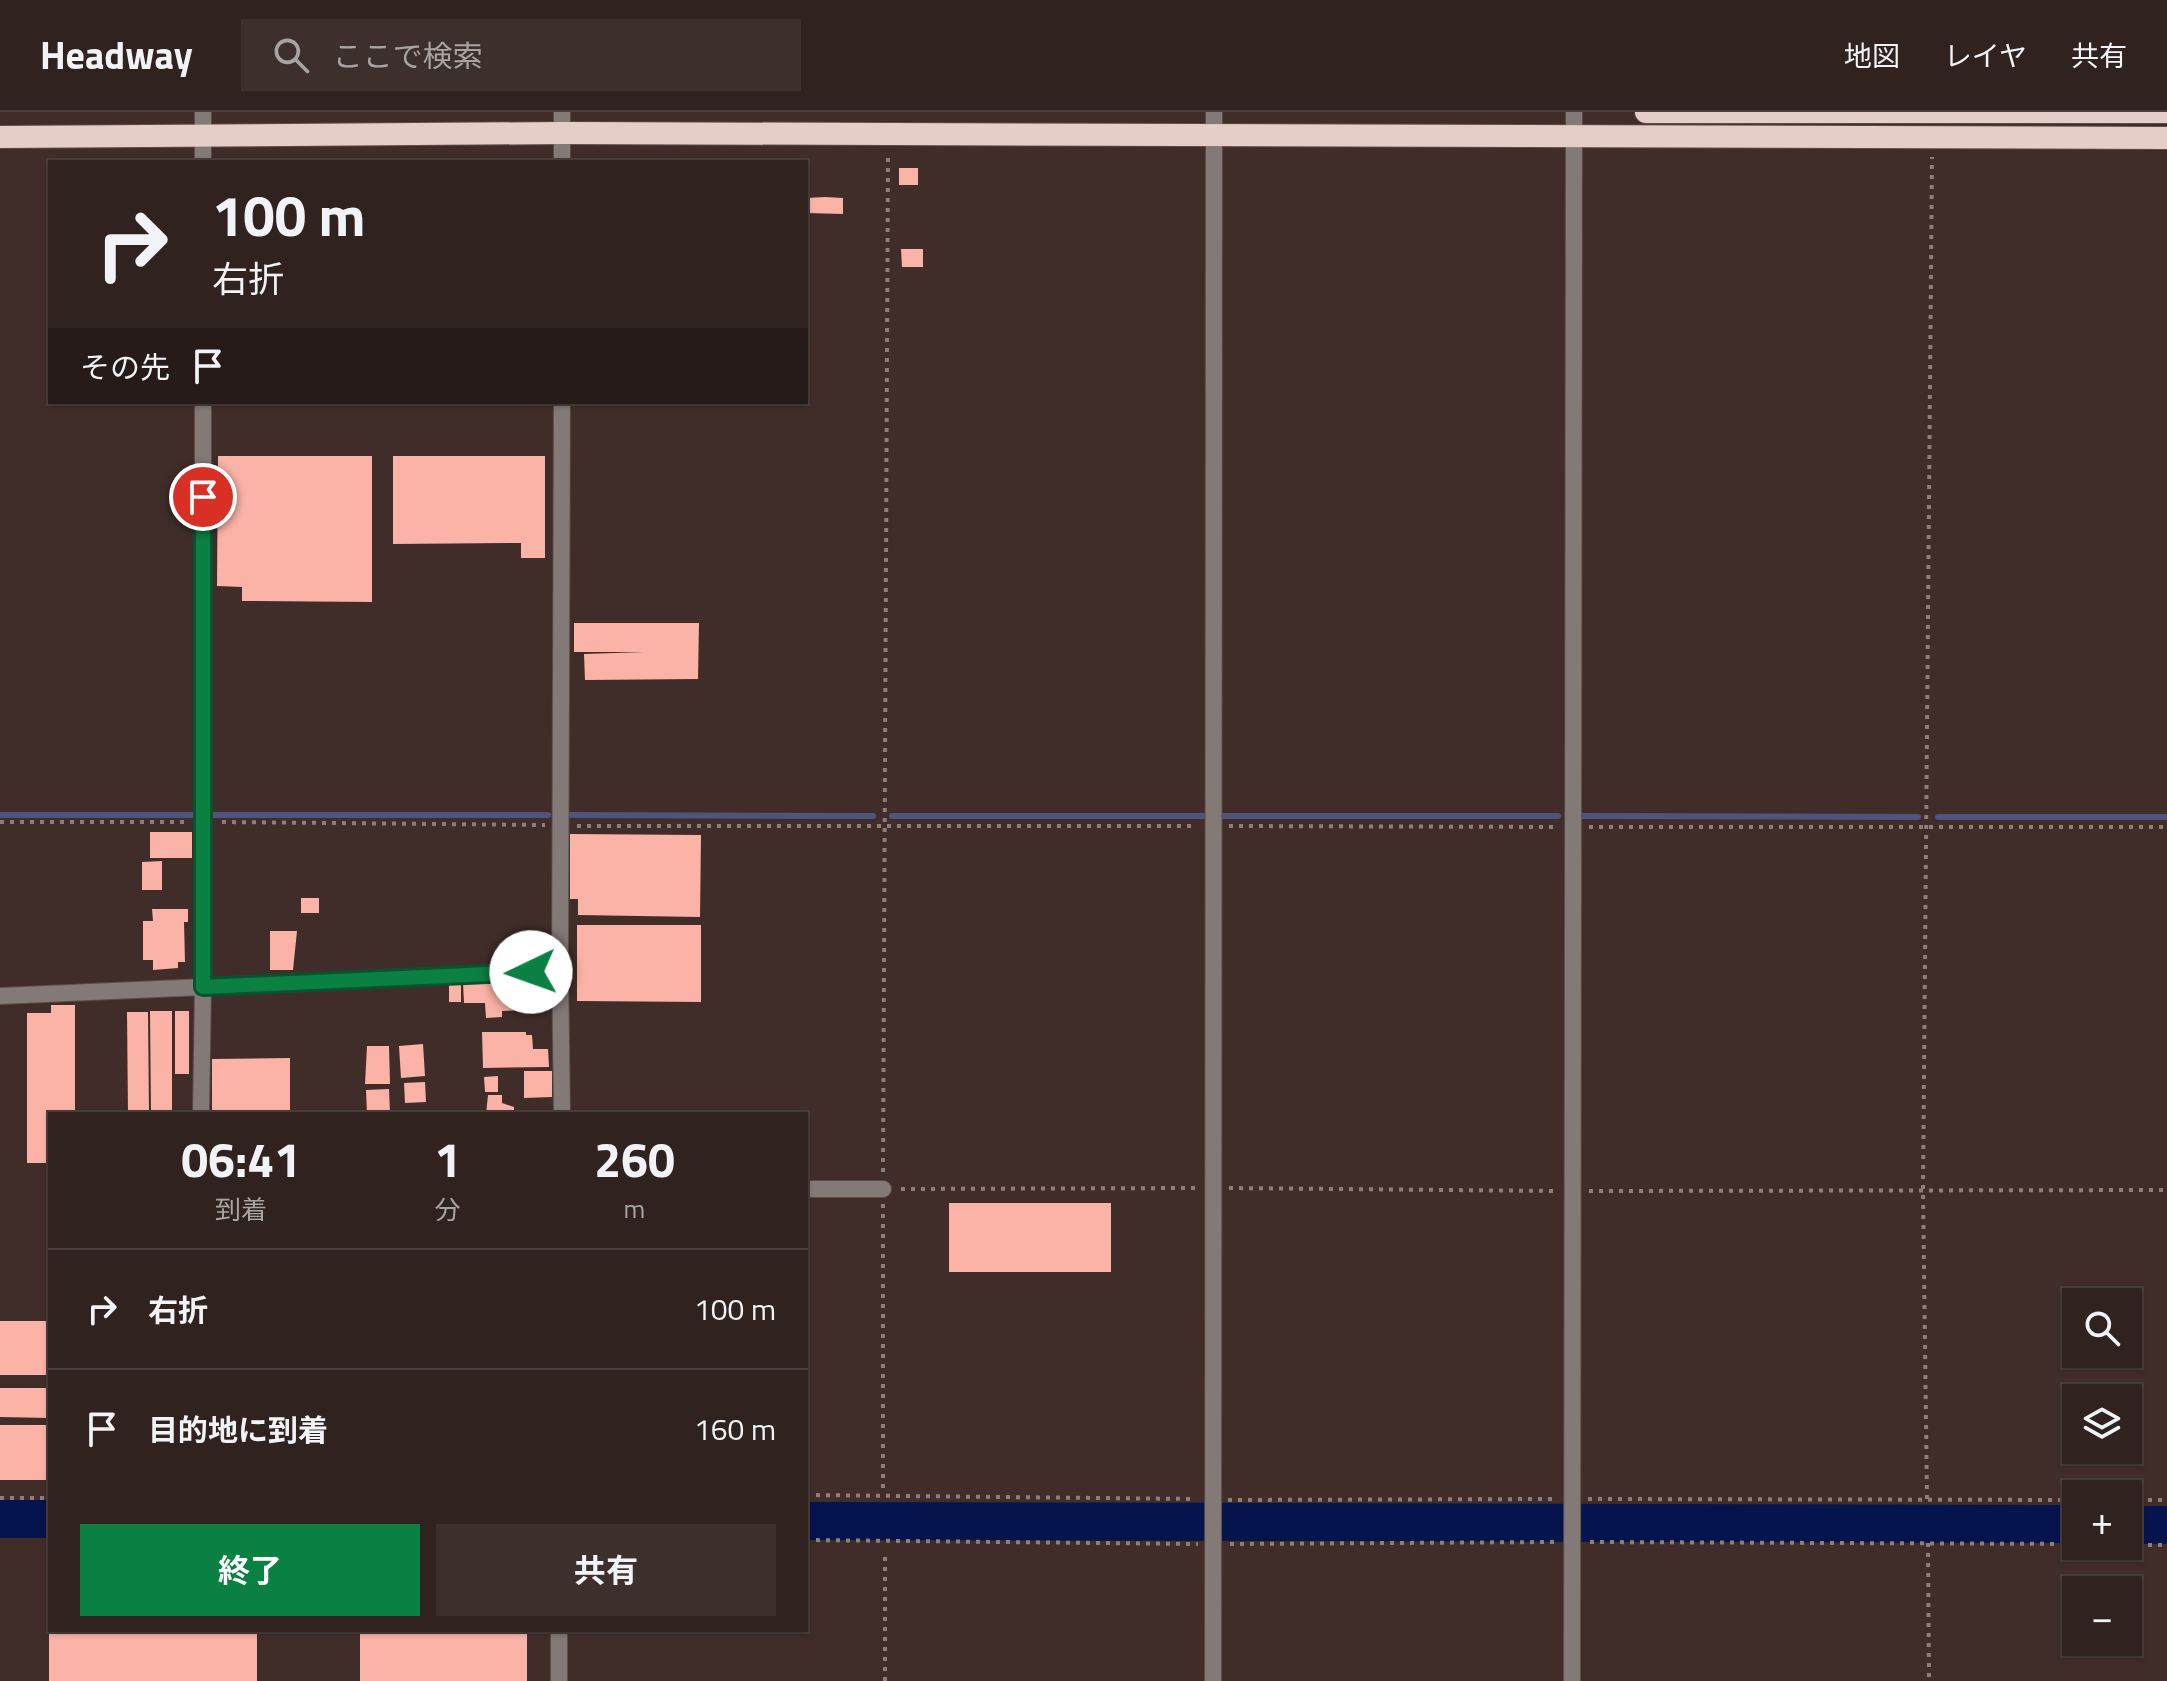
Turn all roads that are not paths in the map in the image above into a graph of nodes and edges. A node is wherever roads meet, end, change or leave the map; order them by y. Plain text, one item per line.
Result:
1 (203, 112) edge
2 (1214, 112) edge
3 (1574, 112) edge
4 (1646, 112) edge
5 (1931, 112) edge
6 (2167, 112) edge
7 (562, 122) edge
8 (203, 136) junction
9 (1, 137) edge
10 (1214, 137) junction
11 (1574, 137) junction
12 (2167, 138) edge
13 (203, 160) edge
14 (562, 160) edge
15 (203, 404) edge
16 (562, 404) edge
17 (561, 970) junction
18 (203, 987) junction
19 (0, 996) edge
20 (201, 1112) edge
21 (562, 1112) edge
22 (808, 1189) edge
23 (883, 1189) road end
24 (559, 1632) edge
25 (559, 1681) edge
26 (1213, 1681) edge
27 (1572, 1681) edge

1 - 8 street
2 - 10 street
3 - 11 street
4 - 5 highway
5 - 6 highway
7 - 8 highway
7 - 10 highway
7 - 14 street
8 - 9 highway
8 - 13 street
10 - 11 highway
10 - 26 street
11 - 12 highway
11 - 27 street
15 - 18 street
16 - 17 street
17 - 18 street
17 - 21 street
18 - 19 street
18 - 20 street
22 - 23 street
24 - 25 street

